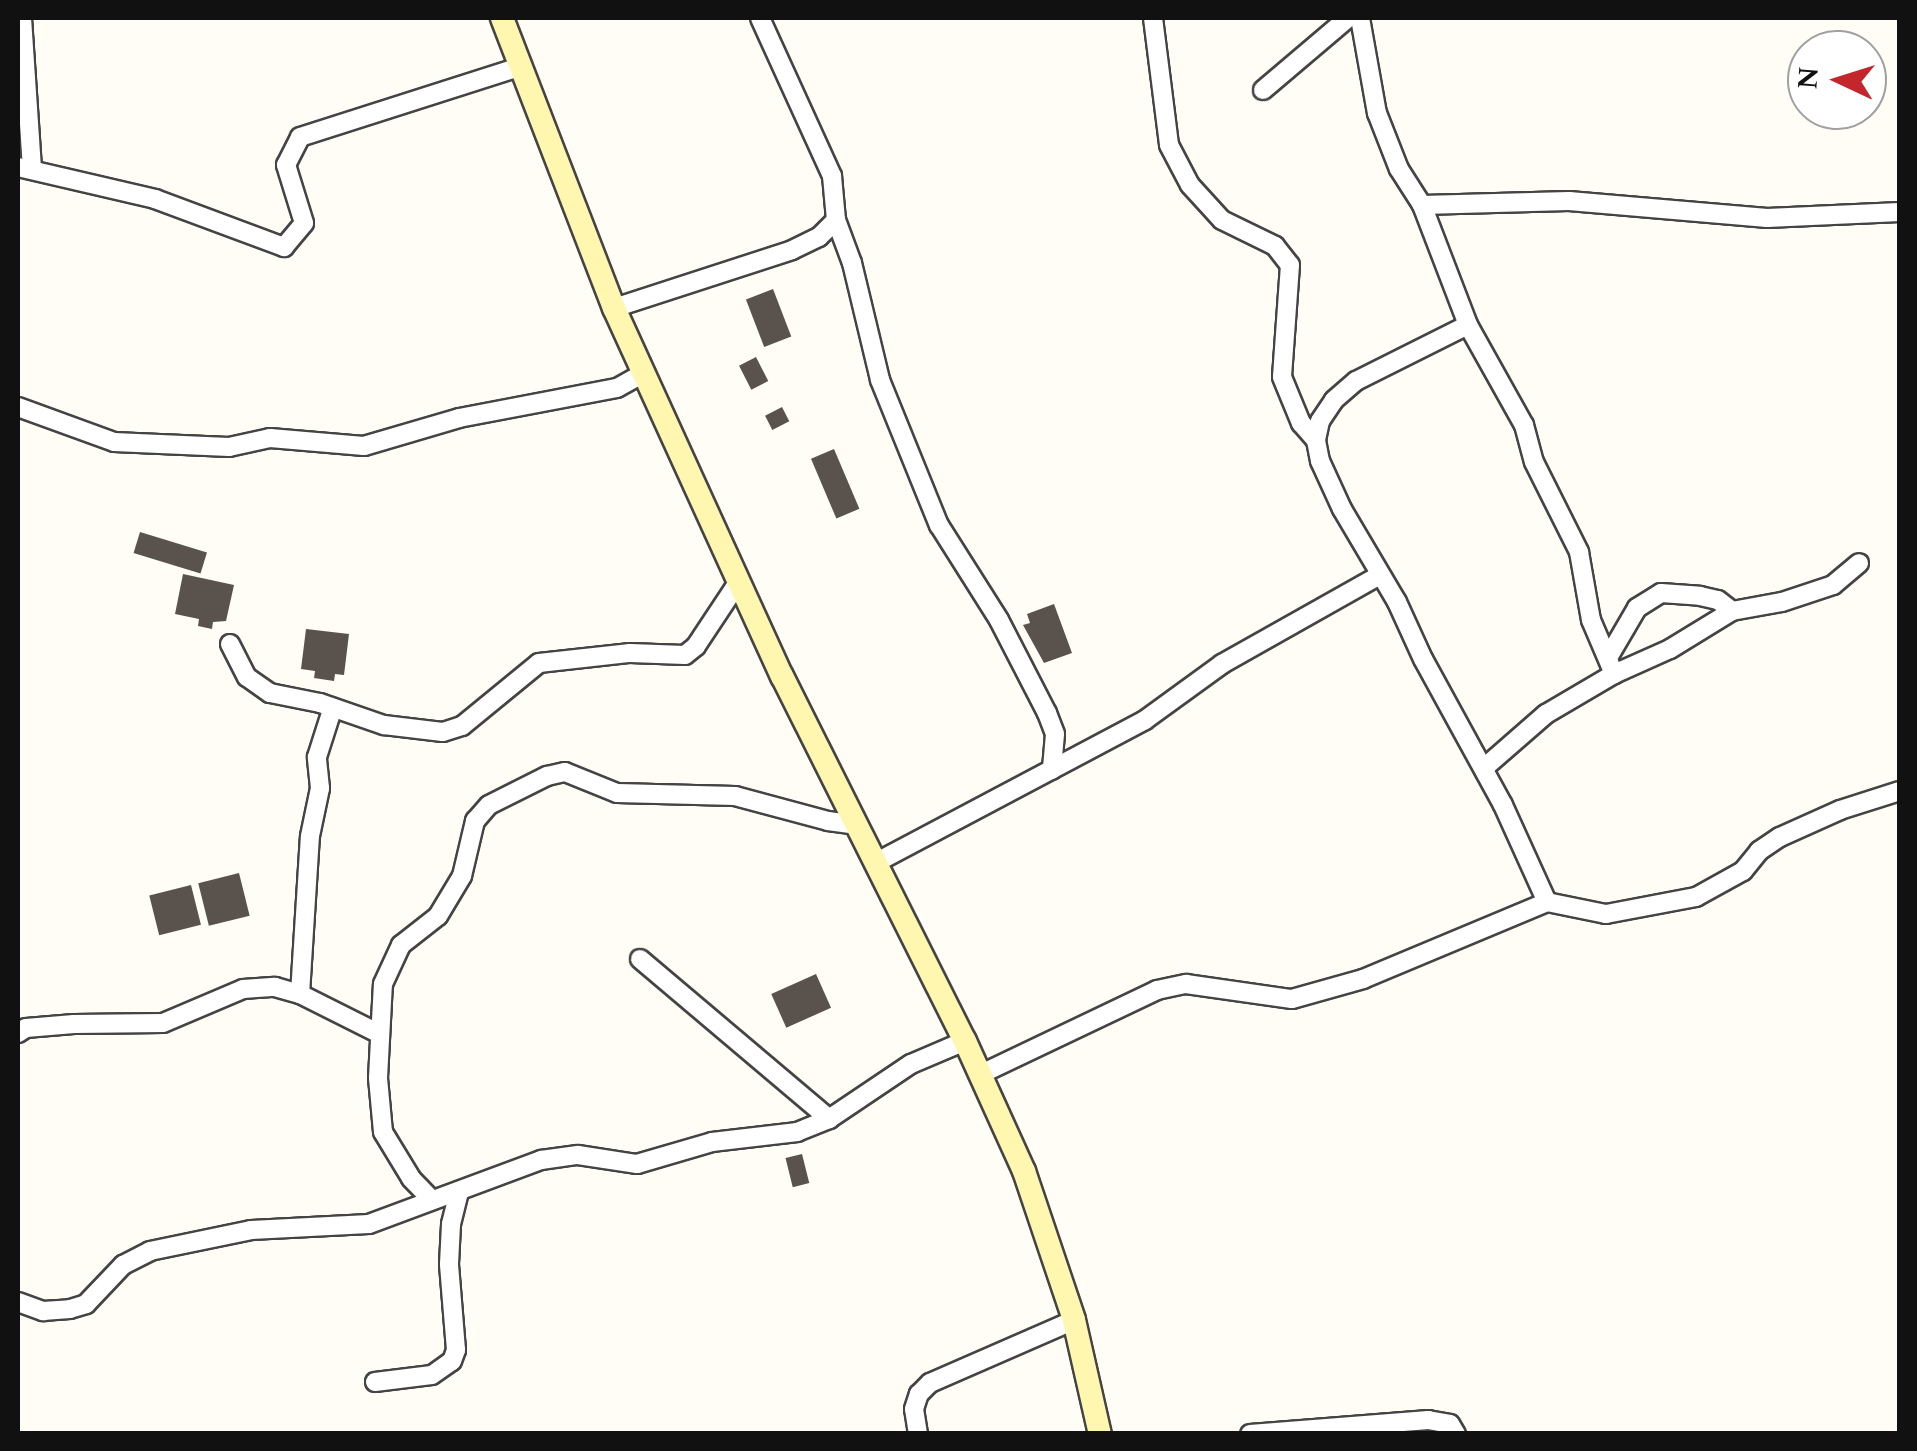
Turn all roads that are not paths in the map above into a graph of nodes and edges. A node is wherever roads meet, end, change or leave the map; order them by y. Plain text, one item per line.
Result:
1 (22, 18) edge
2 (502, 18) edge
3 (760, 18) edge
4 (1153, 18) edge
5 (1348, 18) edge
6 (1360, 18) edge
7 (520, 67) junction
8 (1263, 90) dead end
9 (25, 168) edge
10 (1422, 205) junction
11 (1900, 212) edge
12 (836, 220) junction
13 (614, 308) junction
14 (1468, 325) junction
15 (644, 374) junction
16 (18, 406) edge
17 (1316, 440) junction
18 (1858, 563) dead end
19 (1380, 574) junction
20 (739, 581) junction
21 (1732, 611) junction
22 (230, 644) dead end
23 (1611, 665) junction
24 (334, 708) junction
25 (352, 715) junction
26 (329, 730) junction
27 (1484, 768) junction
28 (1052, 770) junction
29 (1896, 796) edge
30 (858, 825) junction
31 (878, 862) junction
32 (1547, 902) junction
33 (640, 959) dead end
34 (300, 994) junction
35 (20, 1027) edge
36 (378, 1032) junction
37 (965, 1041) junction
38 (981, 1074) junction
39 (828, 1119) junction
40 (460, 1191) junction
41 (431, 1199) junction
42 (18, 1302) edge
43 (1074, 1320) junction
44 (375, 1382) dead end
45 (1300, 1432) edge
46 (918, 1434) edge
47 (1100, 1434) edge
48 (1250, 1434) edge
49 (1456, 1434) edge

1 - 9 street
2 - 7 street
3 - 12 street
4 - 17 street
5 - 8 street
6 - 10 street
7 - 9 street
7 - 13 street
10 - 11 street
10 - 14 street
12 - 13 street
12 - 28 street
13 - 15 street
14 - 17 street
14 - 23 street
15 - 16 street
15 - 20 street
17 - 19 street
18 - 21 street
19 - 27 street
19 - 28 street
20 - 25 street
20 - 30 street
21 - 23 street
21 - 23 street
22 - 24 street
23 - 27 street
24 - 25 street
24 - 26 street
25 - 26 street
26 - 34 street
27 - 32 street
28 - 31 street
29 - 32 street
30 - 31 street
30 - 36 street
31 - 37 street
32 - 38 street
33 - 39 street
34 - 35 street
34 - 36 street
36 - 41 street
37 - 38 street
37 - 39 street
38 - 43 street
39 - 40 street
40 - 41 street
40 - 44 street
41 - 42 street
43 - 46 street
43 - 47 street
45 - 48 street
45 - 49 street

